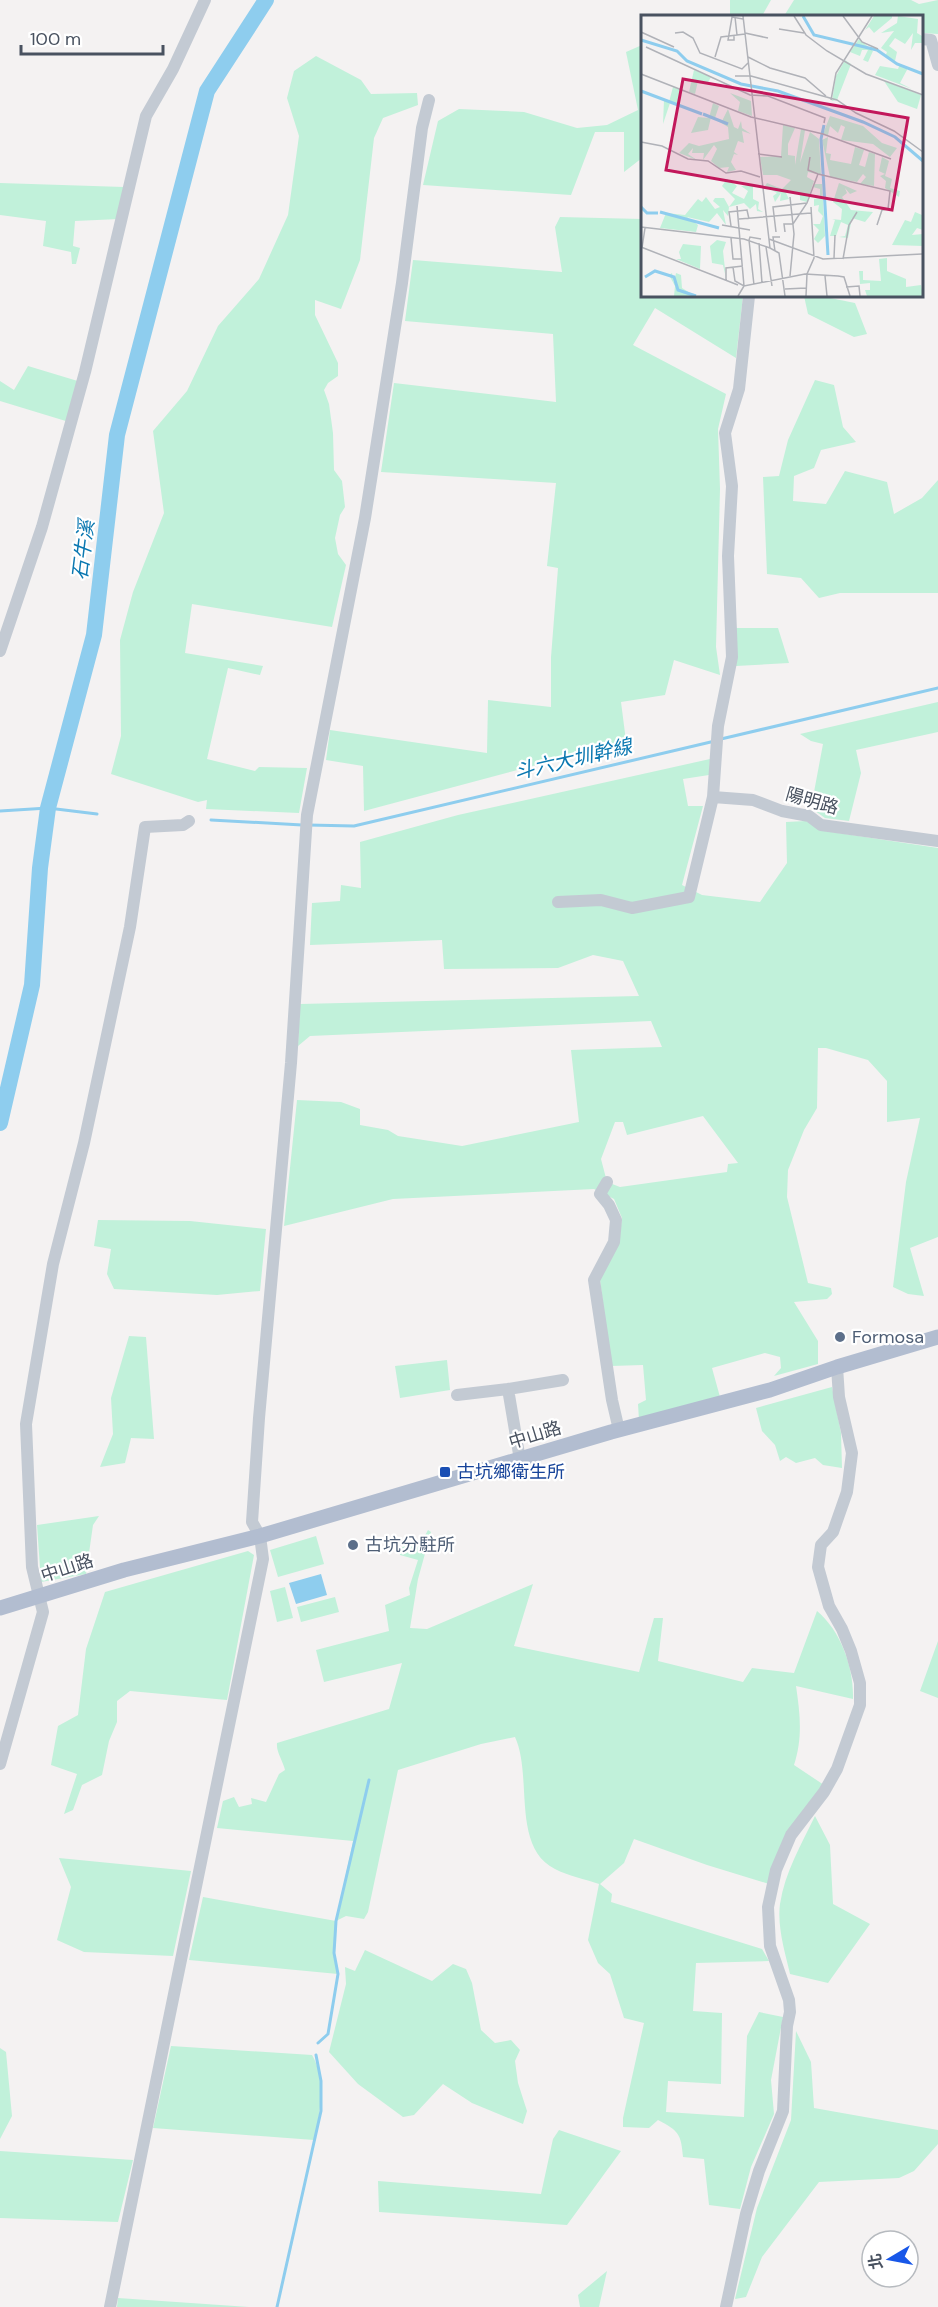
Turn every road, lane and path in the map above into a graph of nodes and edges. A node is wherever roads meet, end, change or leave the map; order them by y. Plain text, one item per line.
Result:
1 (205, 0) edge
2 (923, 39) edge
3 (938, 65) edge
4 (429, 100) dead end
5 (749, 297) edge
6 (0, 651) edge
7 (713, 797) junction
8 (189, 821) dead end
9 (938, 841) edge
10 (558, 902) dead end
11 (607, 1182) dead end
12 (938, 1337) edge
13 (837, 1367) junction
14 (563, 1380) dead end
15 (508, 1389) junction
16 (457, 1395) dead end
17 (619, 1430) junction
18 (520, 1460) junction
19 (260, 1536) junction
20 (39, 1598) junction
21 (0, 1608) edge
22 (0, 1764) edge
23 (110, 2307) edge
24 (726, 2307) edge

1 - 6 street
2 - 3 street
4 - 19 street
5 - 7 street
7 - 9 street, 陽明路
7 - 10 street
8 - 20 street
11 - 17 street
12 - 13 main road, 中山路
13 - 17 main road, 中山路
13 - 24 street
14 - 15 street
15 - 16 street
15 - 18 street
17 - 18 main road, 中山路
18 - 19 main road, 中山路
19 - 20 main road, 中山路
19 - 23 street
20 - 21 main road, 中山路
20 - 22 street

